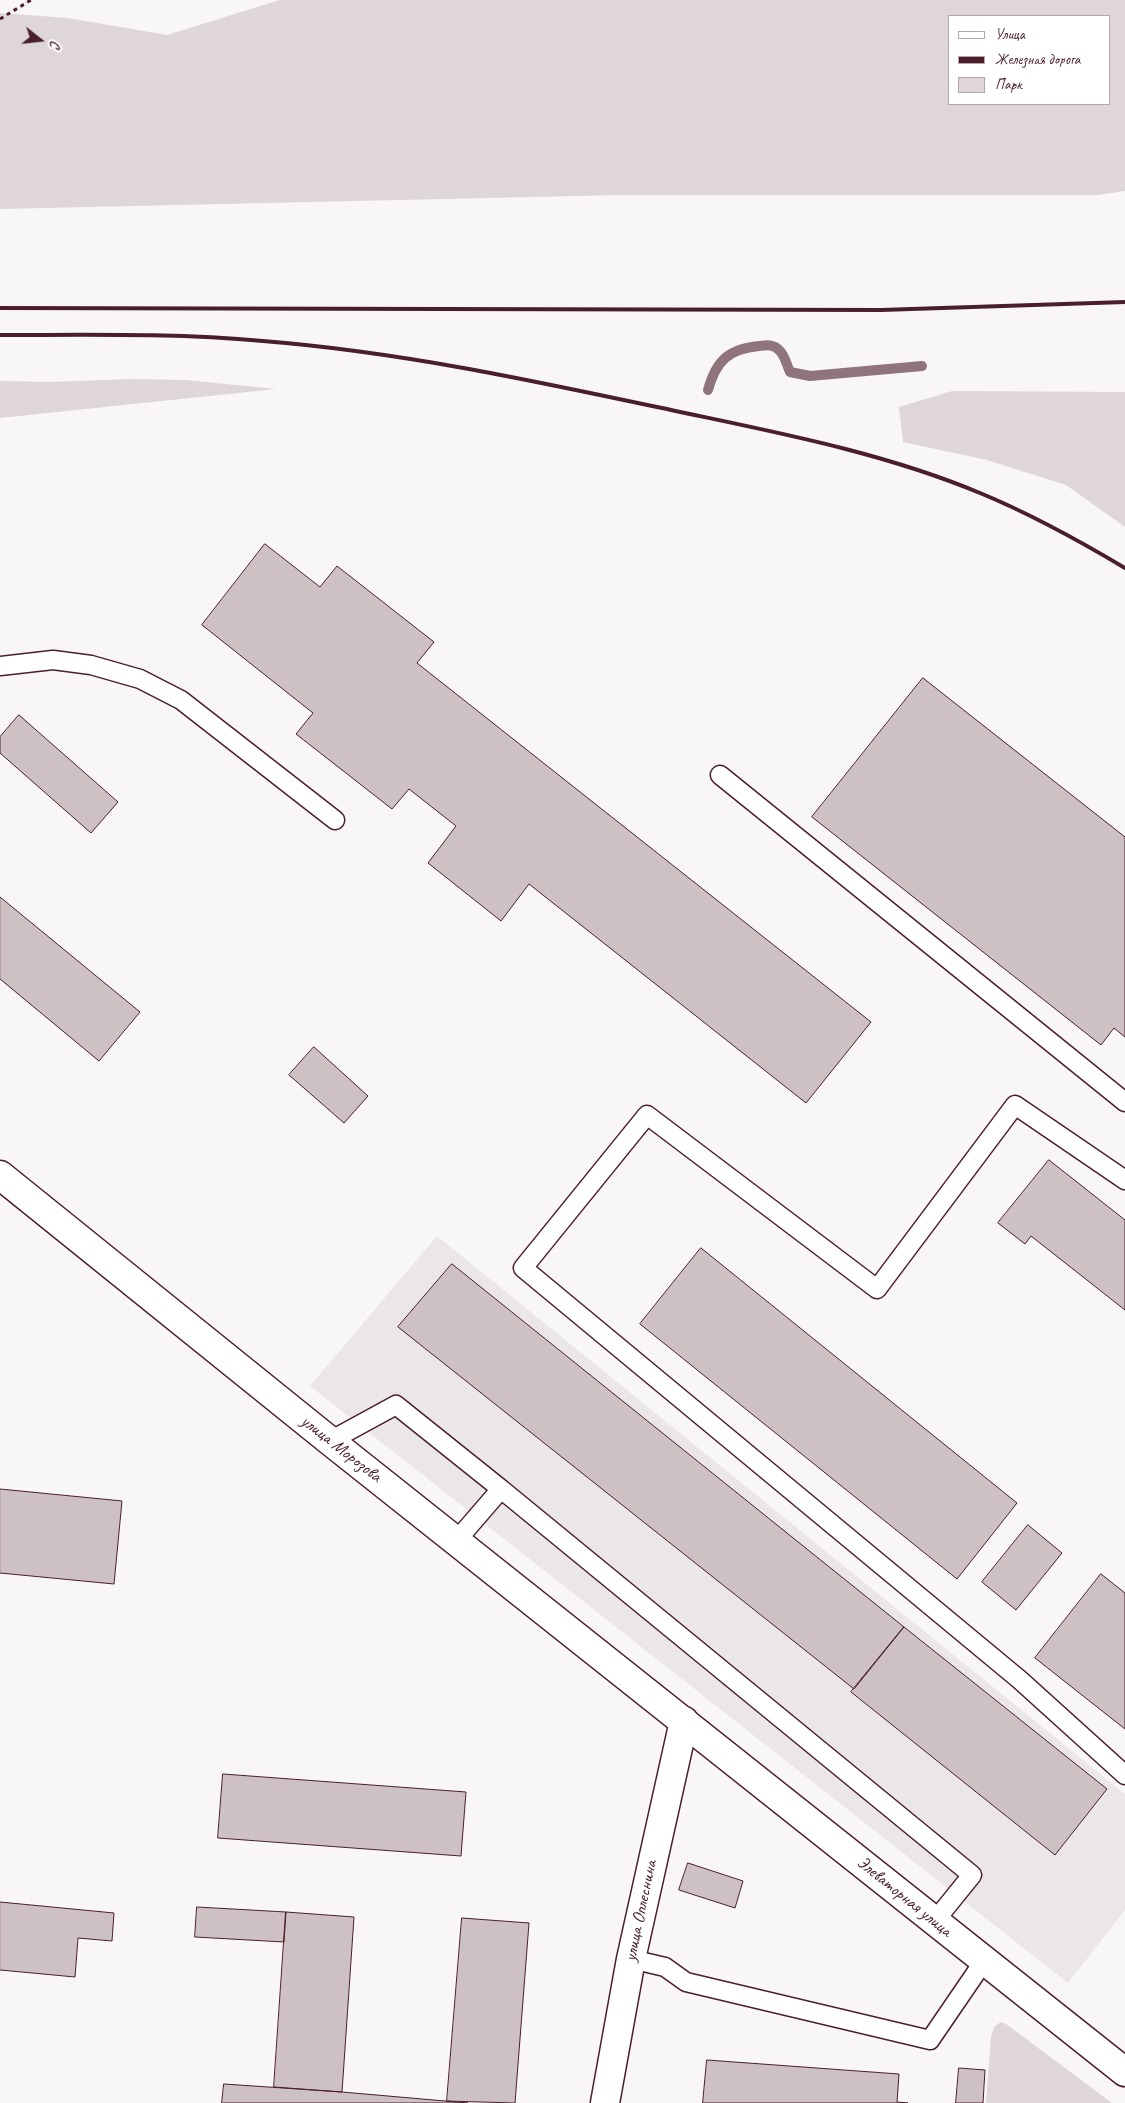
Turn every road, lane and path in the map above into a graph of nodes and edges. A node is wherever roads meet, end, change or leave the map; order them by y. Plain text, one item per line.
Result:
1 (31, 0) edge
2 (0, 19) edge
3 (0, 666) edge
4 (720, 775) dead end
5 (335, 820) dead end
6 (1125, 1102) edge
7 (0, 1175) edge
8 (1125, 1180) edge
9 (330, 1441) junction
10 (501, 1488) junction
11 (457, 1540) junction
12 (684, 1721) junction
13 (1125, 1775) edge
14 (934, 1922) junction
15 (630, 1959) junction
16 (984, 1961) junction
17 (1125, 2072) edge
18 (605, 2103) edge

1 - 2 path
3 - 5 lane
4 - 6 lane
7 - 9 main road, улица Морозова
8 - 13 lane
9 - 10 lane
9 - 11 main road, улица Морозова
10 - 11 lane
10 - 14 lane
11 - 12 main road, улица Морозова
12 - 14 main road, Элеваторная улица
12 - 15 main road, улица Оплеснина
14 - 16 main road, Элеваторная улица
15 - 16 lane
15 - 18 main road, улица Оплеснина
16 - 17 main road, Элеваторная улица

